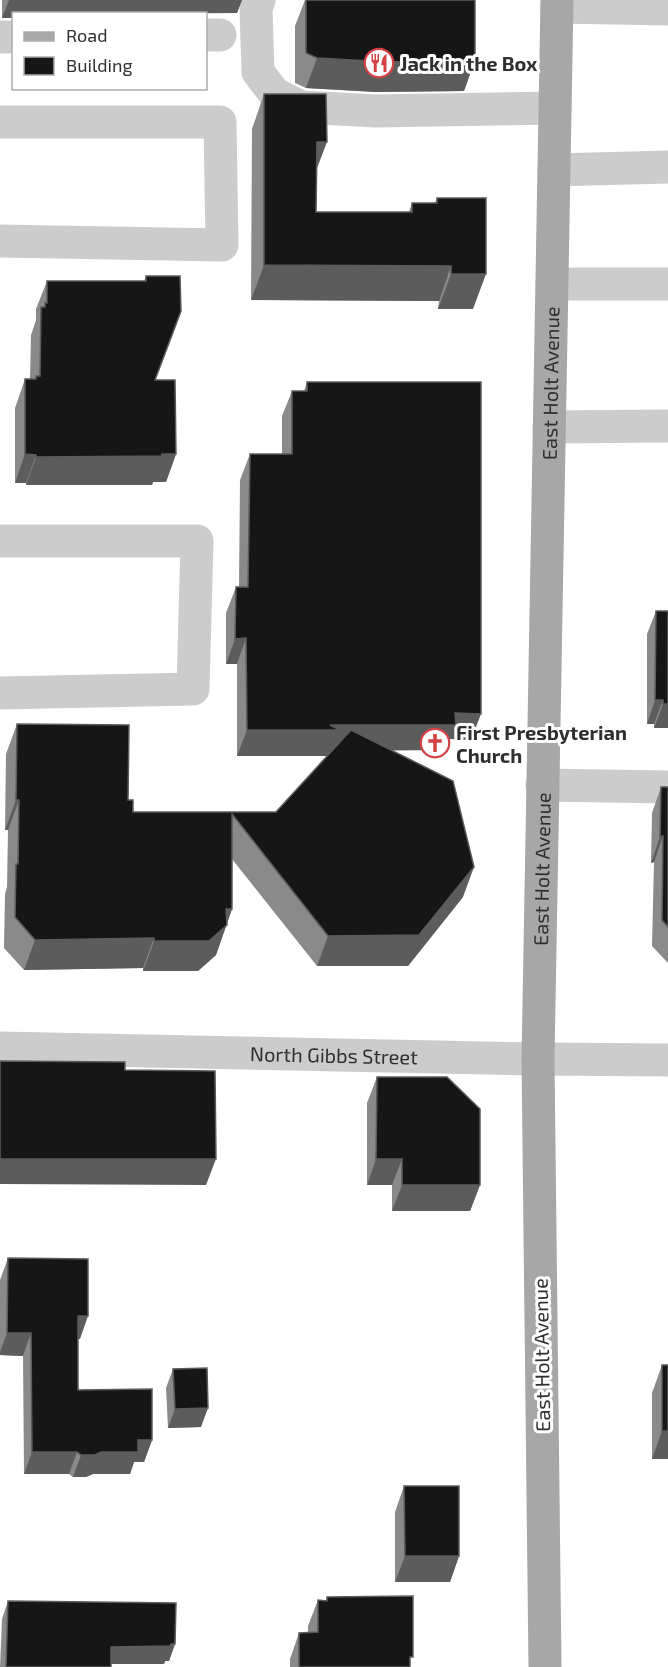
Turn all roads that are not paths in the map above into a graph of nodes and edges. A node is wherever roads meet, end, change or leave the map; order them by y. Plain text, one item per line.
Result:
1 (259, 0) edge
2 (557, 3) edge
3 (668, 9) edge
4 (555, 108) junction
5 (0, 122) edge
6 (668, 167) edge
7 (554, 170) junction
8 (0, 241) edge
9 (552, 284) junction
10 (668, 284) edge
11 (668, 426) edge
12 (549, 427) junction
13 (0, 541) edge
14 (0, 693) edge
15 (543, 785) junction
16 (668, 787) edge
17 (0, 1048) edge
18 (538, 1059) junction
19 (668, 1060) edge
20 (545, 1667) edge

1 - 4 street
2 - 3 street
2 - 4 main road, East Holt Avenue
4 - 7 main road, East Holt Avenue
5 - 8 street
6 - 7 street
7 - 9 main road, East Holt Avenue
9 - 10 street
9 - 12 main road, East Holt Avenue
11 - 12 street
12 - 15 main road, East Holt Avenue
13 - 14 street
15 - 16 street
15 - 18 main road, East Holt Avenue
17 - 18 street, North Gibbs Street
18 - 19 street, North Gibbs Street
18 - 20 main road, East Holt Avenue

